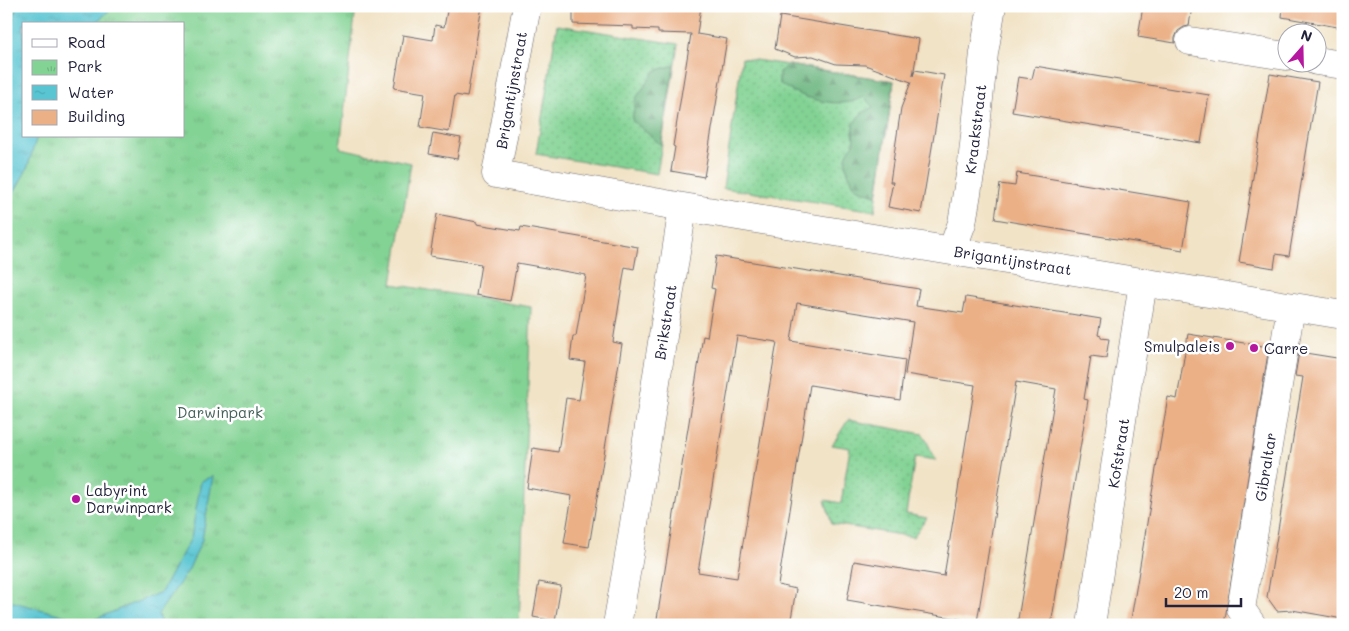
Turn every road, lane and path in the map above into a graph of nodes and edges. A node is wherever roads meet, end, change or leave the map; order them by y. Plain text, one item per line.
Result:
1 (527, 6) edge
2 (992, 6) edge
3 (1190, 41) dead end
4 (1276, 54) edge
5 (1326, 62) edge
6 (1343, 65) edge
7 (683, 207) junction
8 (952, 250) junction
9 (1143, 282) junction
10 (1291, 307) junction
11 (1343, 315) edge
12 (617, 625) edge
13 (1091, 625) edge
14 (1252, 625) edge

1 - 7 street, Brigantijnstraat
2 - 8 street, Kraakstraat
3 - 4 street
5 - 6 street
7 - 8 street, Brigantijnstraat
7 - 12 street, Brikstraat
8 - 9 street, Brigantijnstraat
9 - 10 street, Brigantijnstraat
9 - 13 street, Kofstraat
10 - 11 street, Brigantijnstraat
10 - 14 street, Gibraltar

